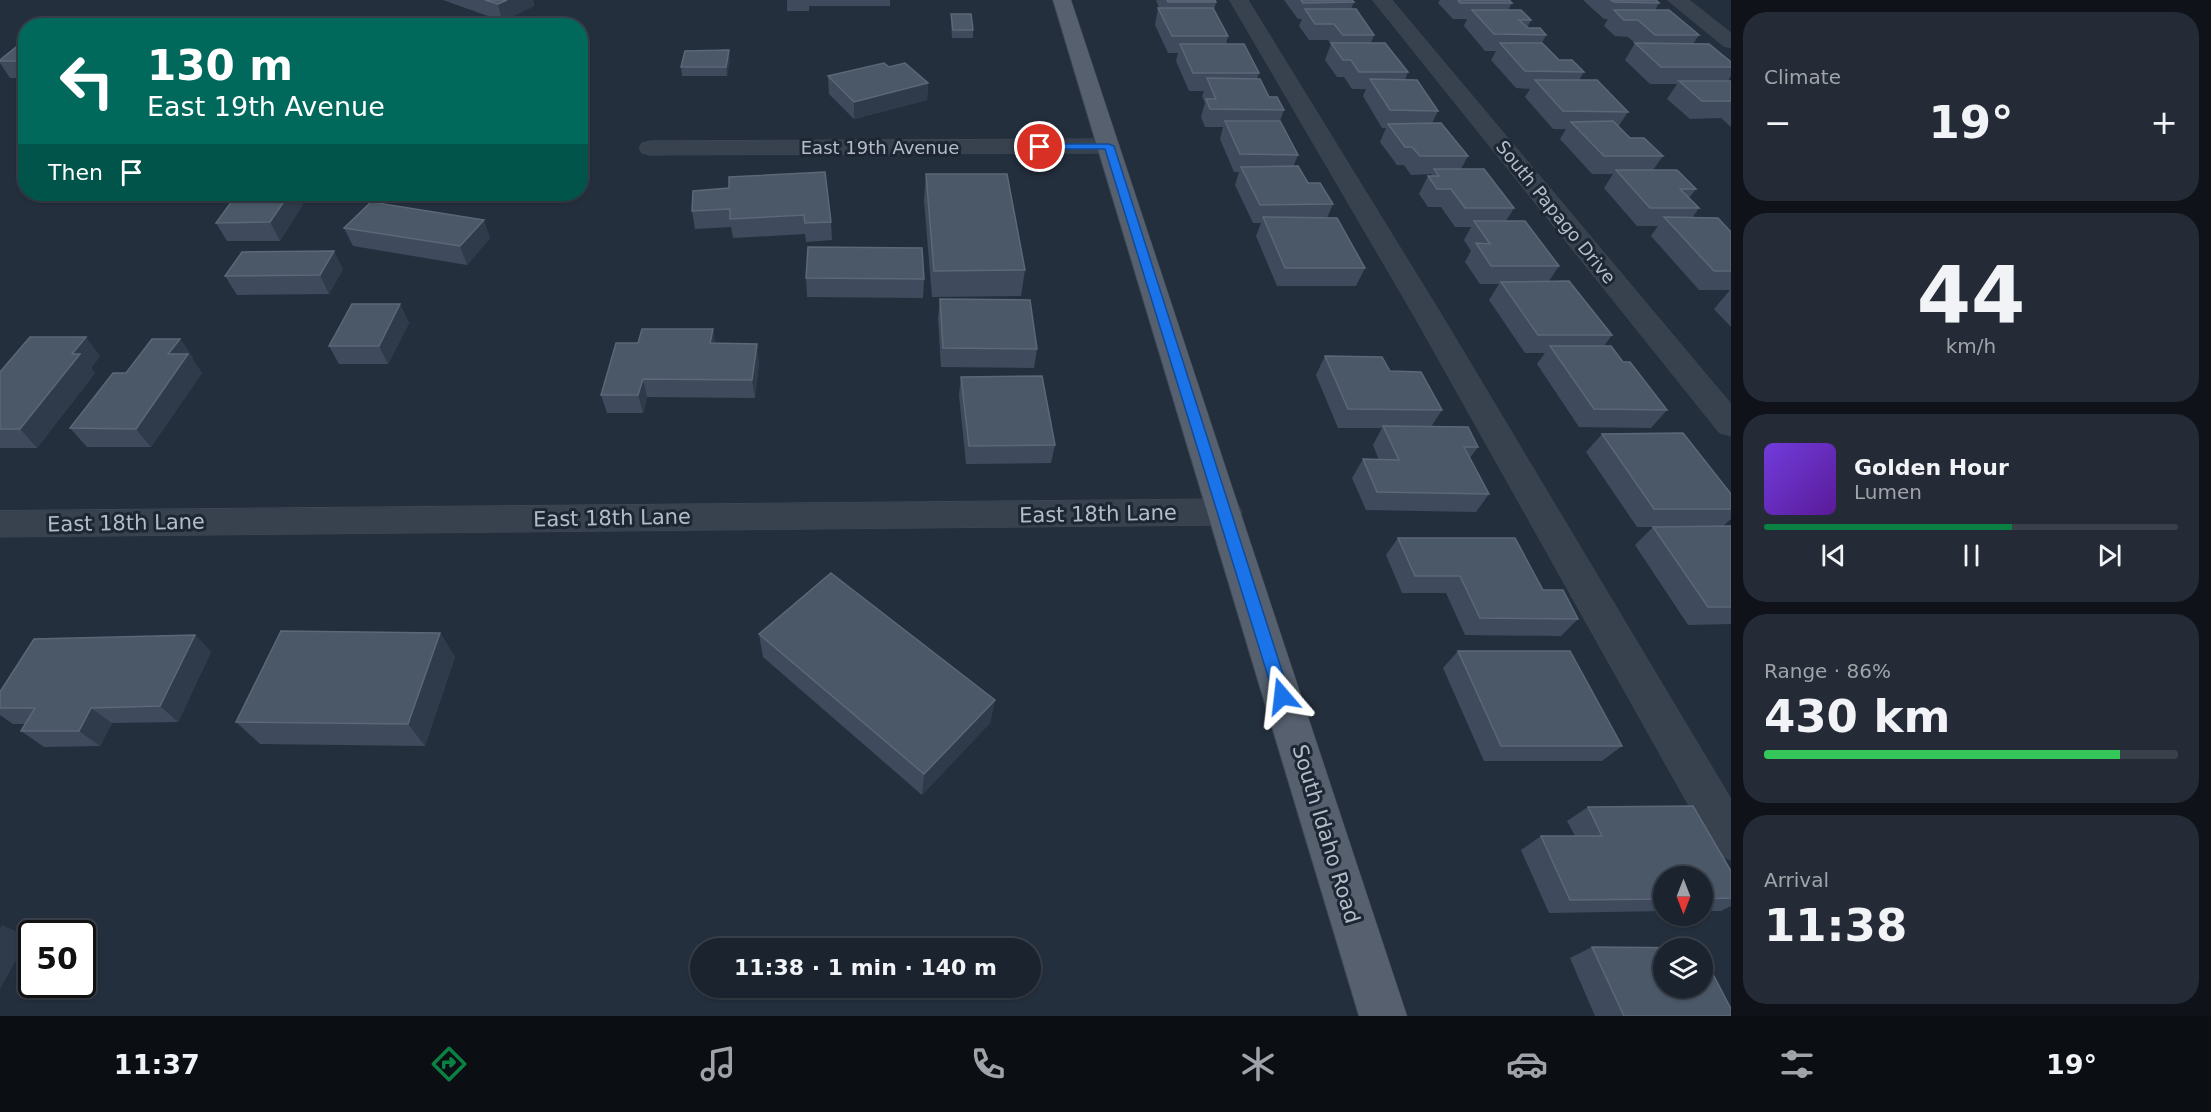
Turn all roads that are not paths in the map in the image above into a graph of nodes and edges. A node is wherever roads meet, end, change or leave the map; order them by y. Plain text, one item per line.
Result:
1 (1062, 0) edge
2 (1239, 0) edge
3 (1382, 0) edge
4 (1677, 0) edge
5 (1731, 42) edge
6 (1109, 146) junction
7 (650, 148) dead end
8 (1731, 425) edge
9 (1225, 512) junction
10 (0, 524) edge
11 (1731, 839) edge
12 (1383, 1016) edge

1 - 6 main road, South Idaho Road
2 - 11 street
3 - 8 street, South Papago Drive
4 - 5 street
6 - 7 street, East 19th Avenue
6 - 9 main road, South Idaho Road
9 - 10 street, East 18th Lane
9 - 12 main road, South Idaho Road

